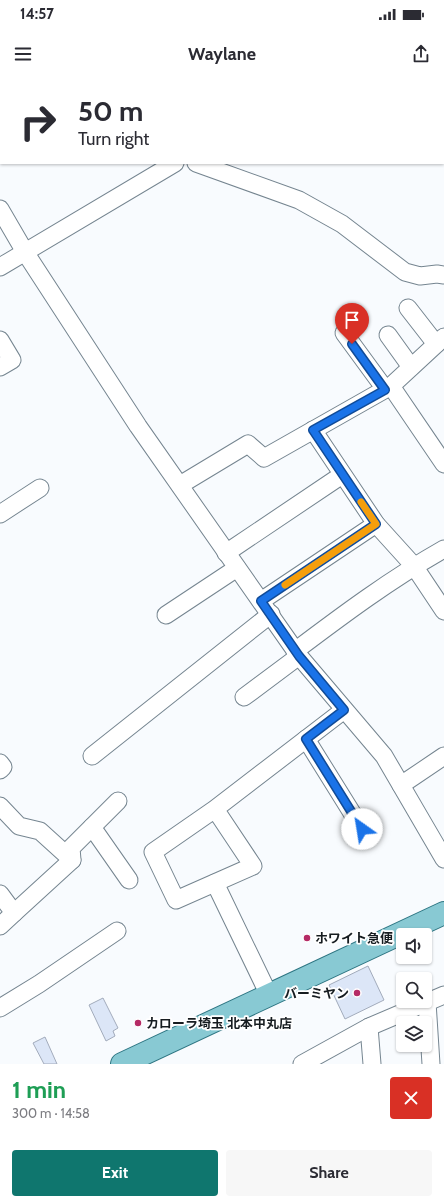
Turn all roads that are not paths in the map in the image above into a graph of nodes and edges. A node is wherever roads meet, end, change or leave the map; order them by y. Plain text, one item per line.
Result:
1 (173, 164) edge
2 (199, 164) edge
3 (0, 209) edge
4 (25, 252) junction
5 (0, 267) edge
6 (444, 275) edge
7 (408, 308) dead end
8 (344, 333) dead end
9 (388, 335) dead end
10 (0, 340) edge
11 (440, 340) edge
12 (0, 367) edge
13 (411, 367) junction
14 (388, 388) junction
15 (313, 430) junction
16 (444, 464) edge
17 (342, 475) junction
18 (180, 485) junction
19 (40, 488) dead end
20 (3, 506) edge
21 (376, 524) junction
22 (444, 549) edge
23 (226, 553) junction
24 (414, 566) junction
25 (237, 568) junction
26 (266, 608) junction
27 (444, 611) edge
28 (166, 615) dead end
29 (297, 653) junction
30 (244, 697) dead end
31 (344, 710) junction
32 (306, 739) junction
33 (92, 756) dead end
34 (444, 756) edge
35 (0, 763) edge
36 (0, 770) edge
37 (401, 785) junction
38 (118, 801) dead end
39 (0, 806) edge
40 (215, 809) junction
41 (92, 828) junction
42 (362, 829) dead end
43 (444, 858) edge
44 (72, 860) junction
45 (129, 880) dead end
46 (215, 883) junction
47 (0, 894) edge
48 (14, 913) junction
49 (444, 913) edge
50 (0, 926) edge
51 (116, 931) dead end
52 (269, 995) junction
53 (444, 995) edge
54 (432, 1000) edge
55 (0, 1008) edge
56 (413, 1008) edge
57 (427, 1008) edge
58 (369, 1027) junction
59 (309, 1062) edge
60 (122, 1064) edge
61 (372, 1064) edge
62 (430, 1064) edge

1 - 4 street
2 - 6 street
3 - 4 street
4 - 5 street
4 - 18 street
7 - 11 street
8 - 14 street
9 - 13 street
10 - 12 street
11 - 13 street
13 - 14 street
14 - 15 street
14 - 16 street
15 - 17 street
15 - 18 street
17 - 21 street
17 - 23 street
18 - 23 street
19 - 20 street
21 - 24 street
21 - 26 street
22 - 24 street
23 - 25 street
24 - 27 street
24 - 29 street
25 - 26 street
25 - 28 street
26 - 29 street
26 - 33 street
29 - 30 street
29 - 31 street
31 - 32 street
31 - 37 street
32 - 40 street
32 - 42 street
34 - 37 street
35 - 36 street
37 - 43 street
38 - 41 street
39 - 44 street
40 - 46 street
40 - 46 street
41 - 44 street
41 - 45 street
44 - 48 street
46 - 52 street
47 - 48 street
48 - 50 street
49 - 52 main road
51 - 55 street
52 - 60 main road
53 - 54 street
56 - 58 street
57 - 62 street
58 - 59 street
58 - 61 street

